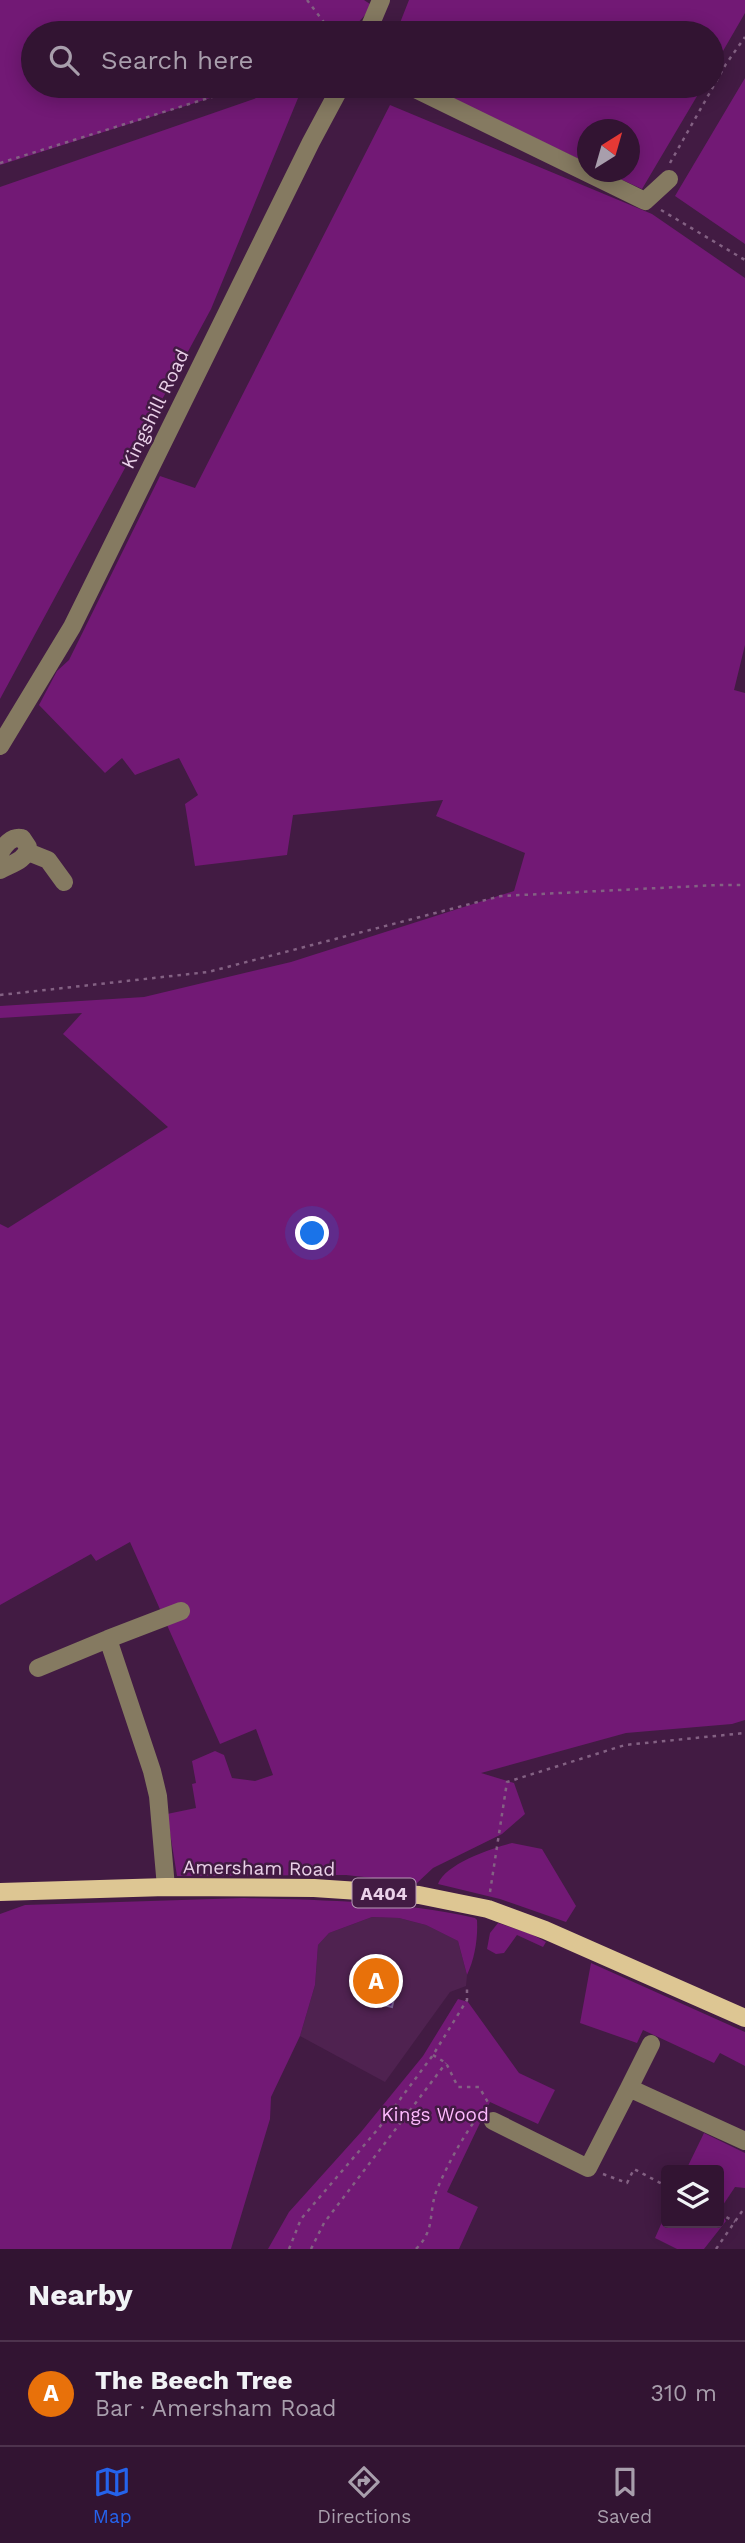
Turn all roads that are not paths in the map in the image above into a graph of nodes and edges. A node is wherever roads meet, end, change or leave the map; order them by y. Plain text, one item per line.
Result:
1 (382, 0) edge
2 (372, 21) edge
3 (335, 98) edge
4 (434, 98) edge
5 (669, 179) road end
6 (0, 746) edge
7 (28, 852) junction
8 (0, 853) edge
9 (0, 870) edge
10 (64, 882) dead end
11 (181, 1611) dead end
12 (108, 1639) junction
13 (38, 1668) dead end
14 (166, 1887) junction
15 (0, 1892) edge
16 (745, 2018) edge
17 (651, 2044) dead end
18 (629, 2088) junction
19 (484, 2116) road end
20 (745, 2141) edge

1 - 2 street
3 - 6 street, Kingshill Road
4 - 5 street
7 - 8 street
7 - 9 street
7 - 10 street
11 - 12 street
12 - 13 street
12 - 14 street
14 - 15 main road, Amersham Road / A404
14 - 16 main road, Amersham Road / A404
17 - 18 street
18 - 19 street
18 - 20 street

